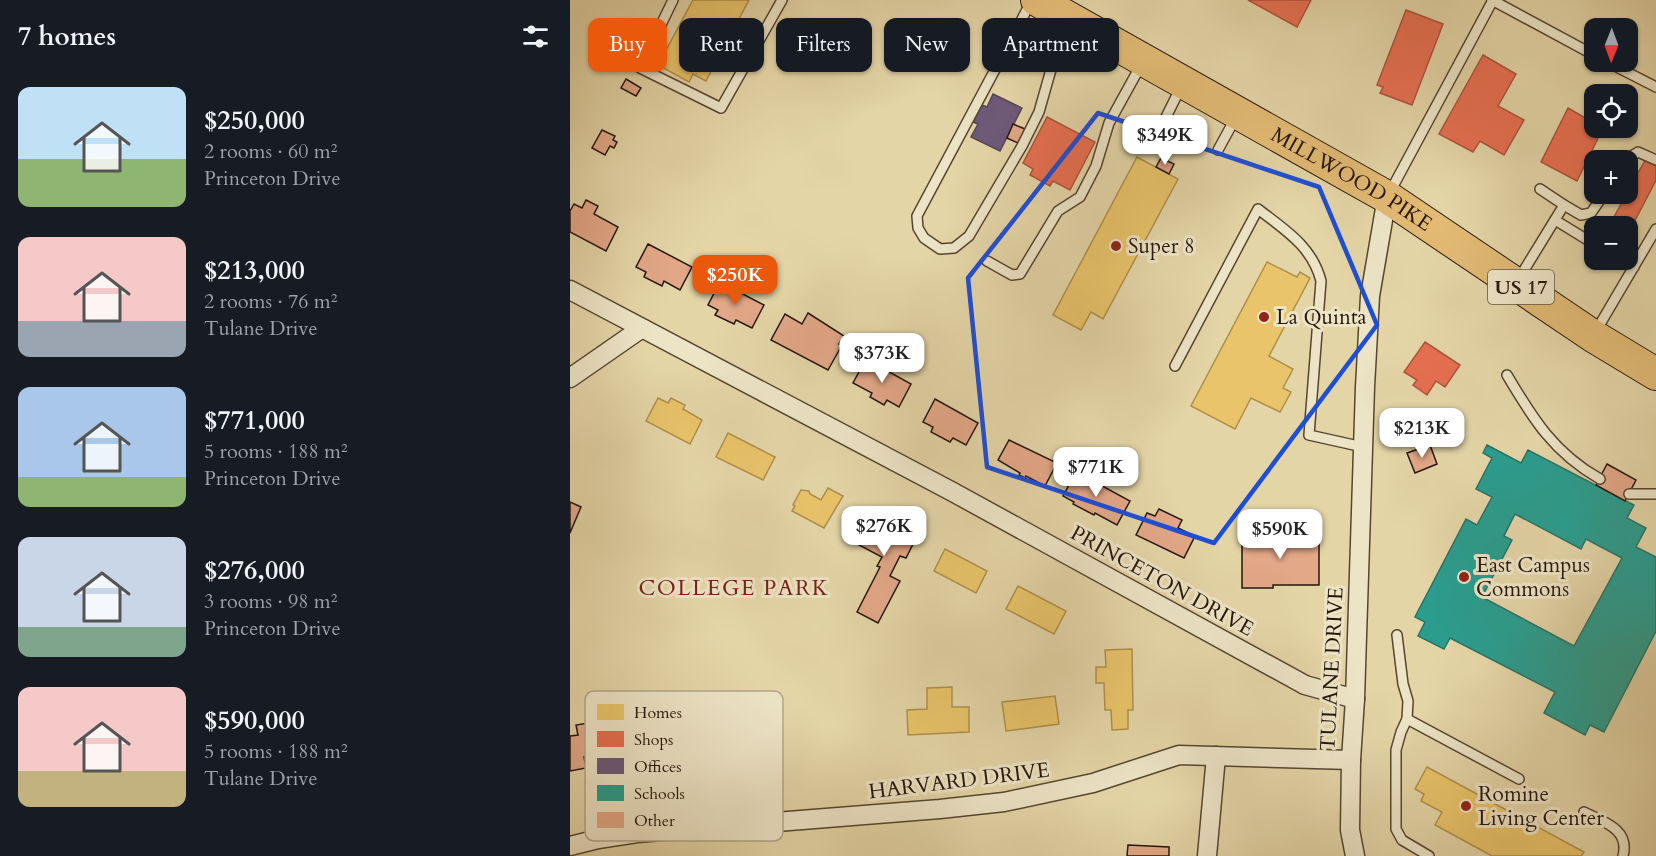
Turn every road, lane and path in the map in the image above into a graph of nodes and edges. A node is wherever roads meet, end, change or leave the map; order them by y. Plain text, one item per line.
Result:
1 (673, 0) edge
2 (782, 0) edge
3 (1032, 0) edge
4 (1036, 0) edge
5 (1492, 0) edge
6 (1022, 18) edge
7 (1068, 18) edge
8 (1119, 46) edge
9 (1584, 50) edge
10 (1144, 60) junction
11 (994, 72) edge
12 (1050, 72) edge
13 (1627, 72) edge
14 (1184, 82) junction
15 (1656, 87) edge
16 (1238, 112) junction
17 (1164, 121) dead end
18 (1218, 150) dead end
19 (1638, 152) edge
20 (1656, 160) edge
21 (1540, 189) dead end
22 (1387, 197) junction
23 (1564, 204) junction
24 (1597, 204) edge
25 (1555, 220) junction
26 (1656, 229) edge
27 (1584, 238) edge
28 (1638, 260) edge
29 (987, 261) dead end
30 (1632, 270) edge
31 (1516, 283) junction
32 (570, 290) edge
33 (642, 328) junction
34 (1593, 336) junction
35 (1175, 366) dead end
36 (1651, 367) edge
37 (1508, 375) dead end
38 (570, 378) edge
39 (1363, 447) junction
40 (1600, 479) dead end
41 (1629, 494) dead end
42 (1656, 494) edge
43 (1397, 635) dead end
44 (1355, 699) junction
45 (1407, 719) junction
46 (1216, 756) junction
47 (1351, 760) junction
48 (1519, 778) dead end
49 (1584, 812) dead end
50 (783, 821) edge
51 (596, 841) edge
52 (570, 846) edge
53 (1207, 856) edge
54 (1355, 856) edge
55 (1430, 856) edge
56 (1623, 856) edge

1 - 2 lane
3 - 6 lane
4 - 7 highway, MILLWOOD PIKE / US 17
5 - 9 lane
5 - 22 lane
8 - 10 highway, MILLWOOD PIKE / US 17
10 - 14 highway, MILLWOOD PIKE / US 17
10 - 29 lane
11 - 12 lane
13 - 15 lane
14 - 16 highway, MILLWOOD PIKE / US 17
14 - 17 lane
16 - 18 lane
16 - 22 highway, MILLWOOD PIKE / US 17
19 - 20 lane
21 - 23 lane
22 - 31 highway, MILLWOOD PIKE / US 17
22 - 39 street, TULANE DRIVE
23 - 24 lane
23 - 25 lane
25 - 27 lane
25 - 31 lane
26 - 28 lane
30 - 34 lane
31 - 34 highway, MILLWOOD PIKE / US 17
32 - 33 street, PRINCETON DRIVE
33 - 38 street
33 - 44 street, PRINCETON DRIVE
34 - 36 highway, MILLWOOD PIKE / US 17
35 - 39 lane
37 - 40 lane
39 - 44 street, TULANE DRIVE
41 - 42 lane
43 - 45 lane
44 - 47 street, TULANE DRIVE
45 - 48 lane
45 - 55 lane
46 - 47 street, HARVARD DRIVE
46 - 50 street, HARVARD DRIVE
46 - 53 street
47 - 54 street, TULANE DRIVE
49 - 56 lane
51 - 52 street, HARVARD DRIVE

